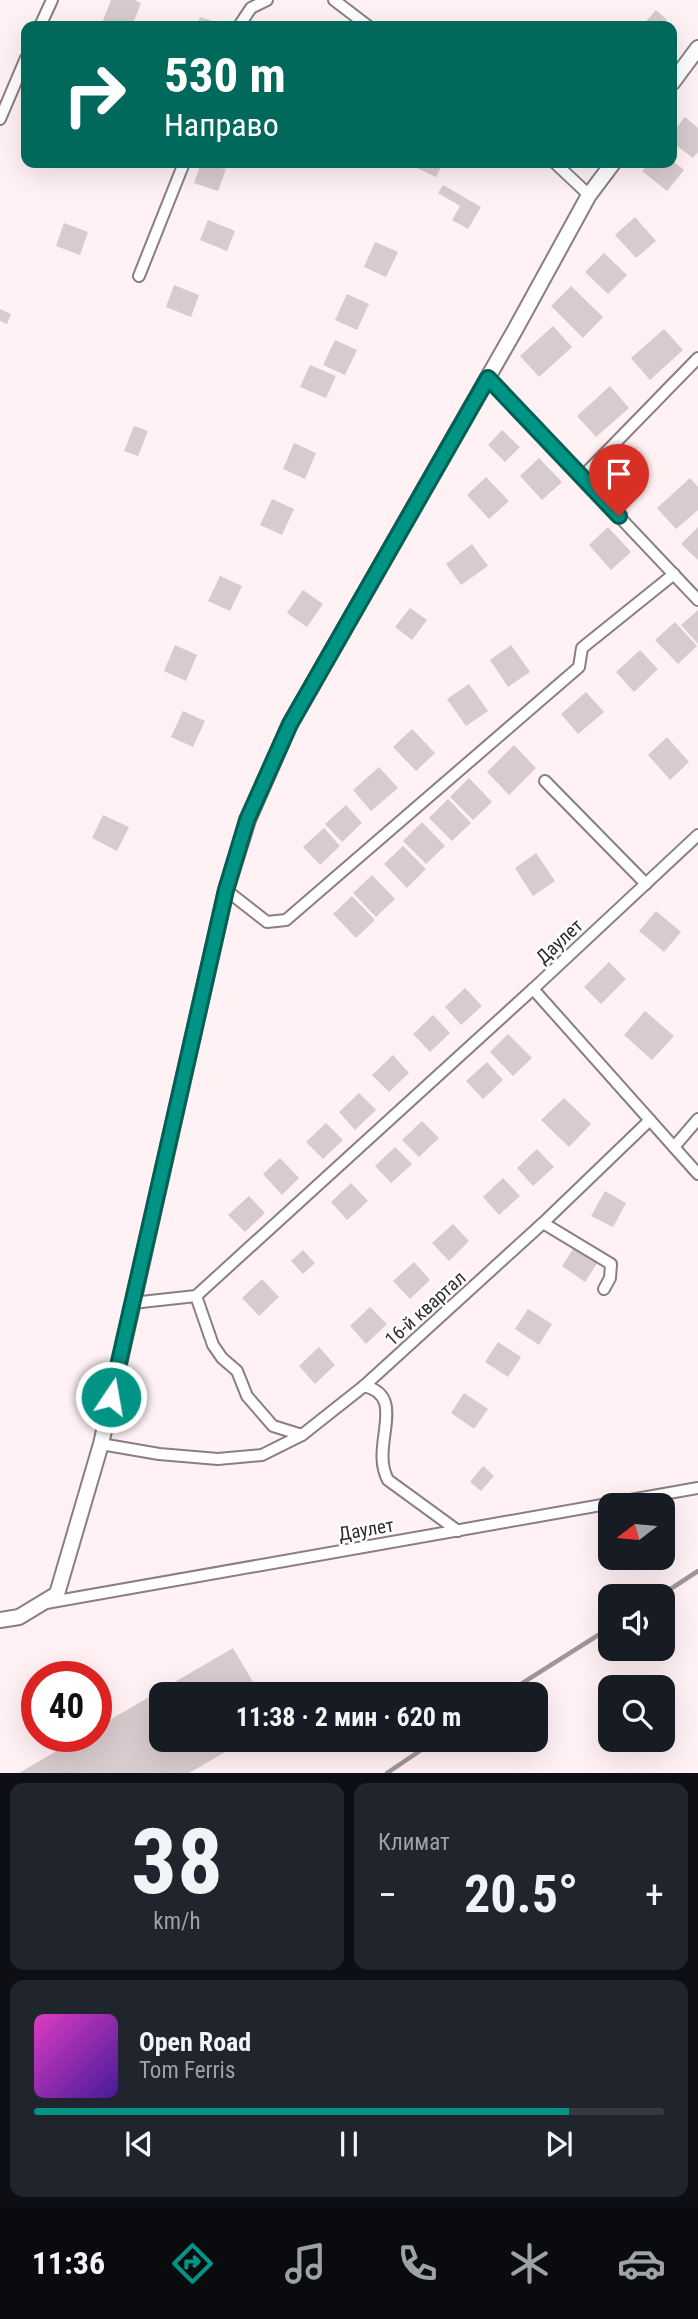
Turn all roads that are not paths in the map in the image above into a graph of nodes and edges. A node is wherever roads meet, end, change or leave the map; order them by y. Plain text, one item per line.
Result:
1 (51, 0) edge
2 (267, 0) edge
3 (334, 0) edge
4 (42, 21) edge
5 (242, 21) edge
6 (361, 21) edge
7 (698, 48) edge
8 (21, 70) edge
9 (677, 76) edge
10 (0, 119) edge
11 (182, 168) edge
12 (560, 168) edge
13 (609, 168) edge
14 (589, 195) junction
15 (139, 276) dead end
16 (698, 358) edge
17 (488, 378) junction
18 (582, 477) junction
19 (674, 574) junction
20 (698, 600) edge
21 (545, 781) dead end
22 (698, 835) edge
23 (646, 884) junction
24 (226, 890) junction
25 (533, 989) junction
26 (698, 1119) edge
27 (650, 1120) junction
28 (674, 1147) junction
29 (698, 1174) edge
30 (543, 1223) junction
31 (604, 1289) dead end
32 (196, 1296) junction
33 (132, 1303) junction
34 (364, 1386) junction
35 (302, 1435) junction
36 (101, 1444) junction
37 (698, 1488) edge
38 (458, 1531) junction
39 (40, 1604) junction
40 (0, 1620) edge

1 - 4 street
2 - 5 street
3 - 6 street
7 - 9 street
8 - 10 street
11 - 15 street
12 - 14 street
13 - 14 street
14 - 17 street
16 - 18 street
17 - 18 street
17 - 24 street
18 - 19 street
19 - 20 street
19 - 24 street
21 - 23 street
22 - 23 street, Даулет
23 - 25 street, Даулет
24 - 33 street
25 - 27 street, Даулет
25 - 32 street
26 - 28 street
27 - 28 street, Даулет
27 - 30 street, 16-й квартал
28 - 29 street, Даулет
30 - 31 street
30 - 34 street, 16-й квартал
32 - 33 street
32 - 35 street
33 - 36 street
34 - 35 street, 16-й квартал
34 - 38 street
35 - 36 street, 16-й квартал
36 - 39 street
37 - 38 street, Даулет
38 - 39 street, Даулет
39 - 40 street

